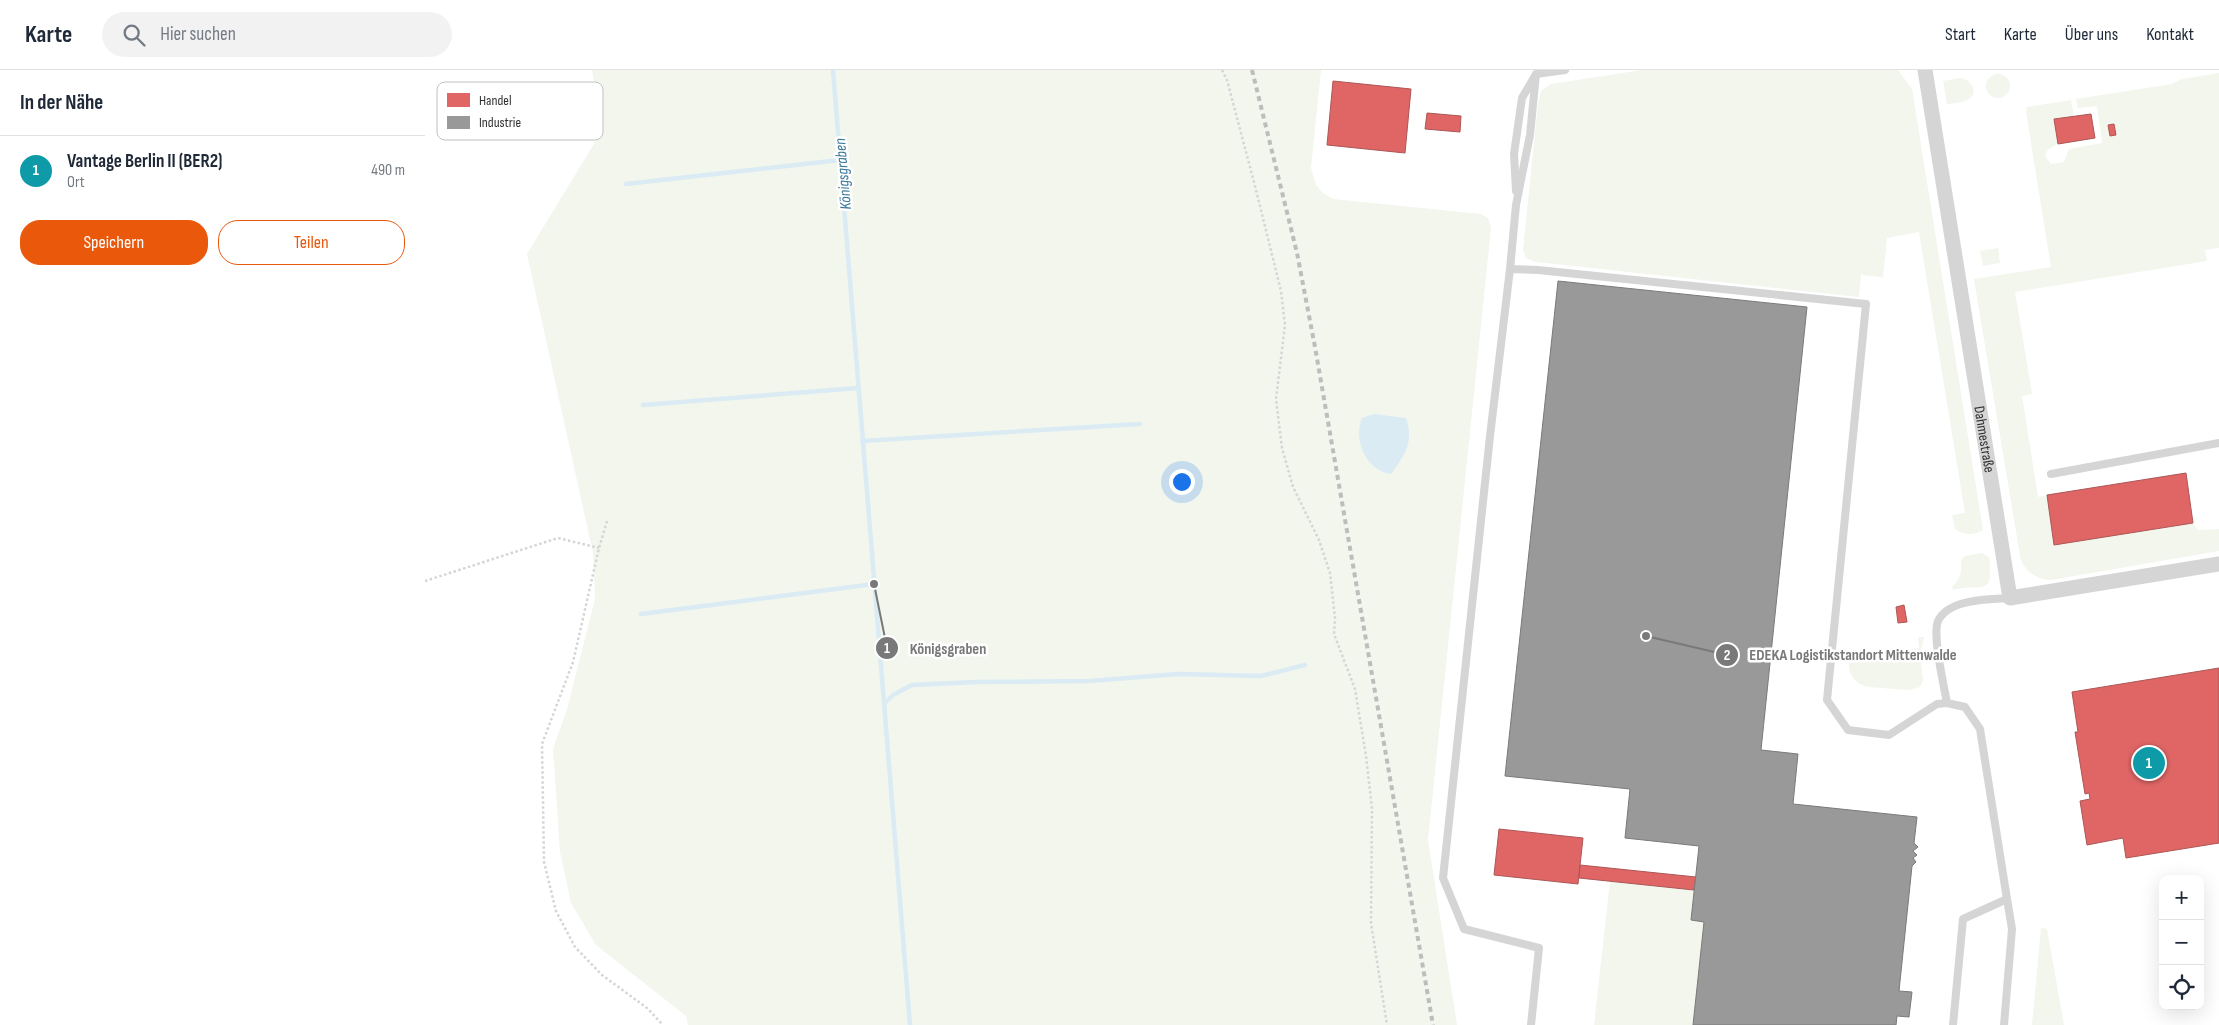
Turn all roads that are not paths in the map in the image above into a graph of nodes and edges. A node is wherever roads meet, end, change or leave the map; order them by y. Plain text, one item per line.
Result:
1 (1565, 70) edge
2 (1925, 70) edge
3 (1536, 74) junction
4 (1516, 206) junction
5 (1510, 269) junction
6 (2219, 443) edge
7 (2051, 474) dead end
8 (2219, 564) edge
9 (2010, 598) junction
10 (1947, 703) junction
11 (2007, 899) junction
12 (1531, 1025) edge
13 (1953, 1025) edge
14 (2004, 1025) edge

1 - 3 lane
2 - 9 street, Dahmestraße
3 - 4 lane
3 - 4 lane
4 - 5 lane
5 - 10 lane
5 - 12 lane
6 - 7 lane
8 - 9 street
9 - 10 lane
10 - 11 lane
11 - 13 lane
11 - 14 lane

